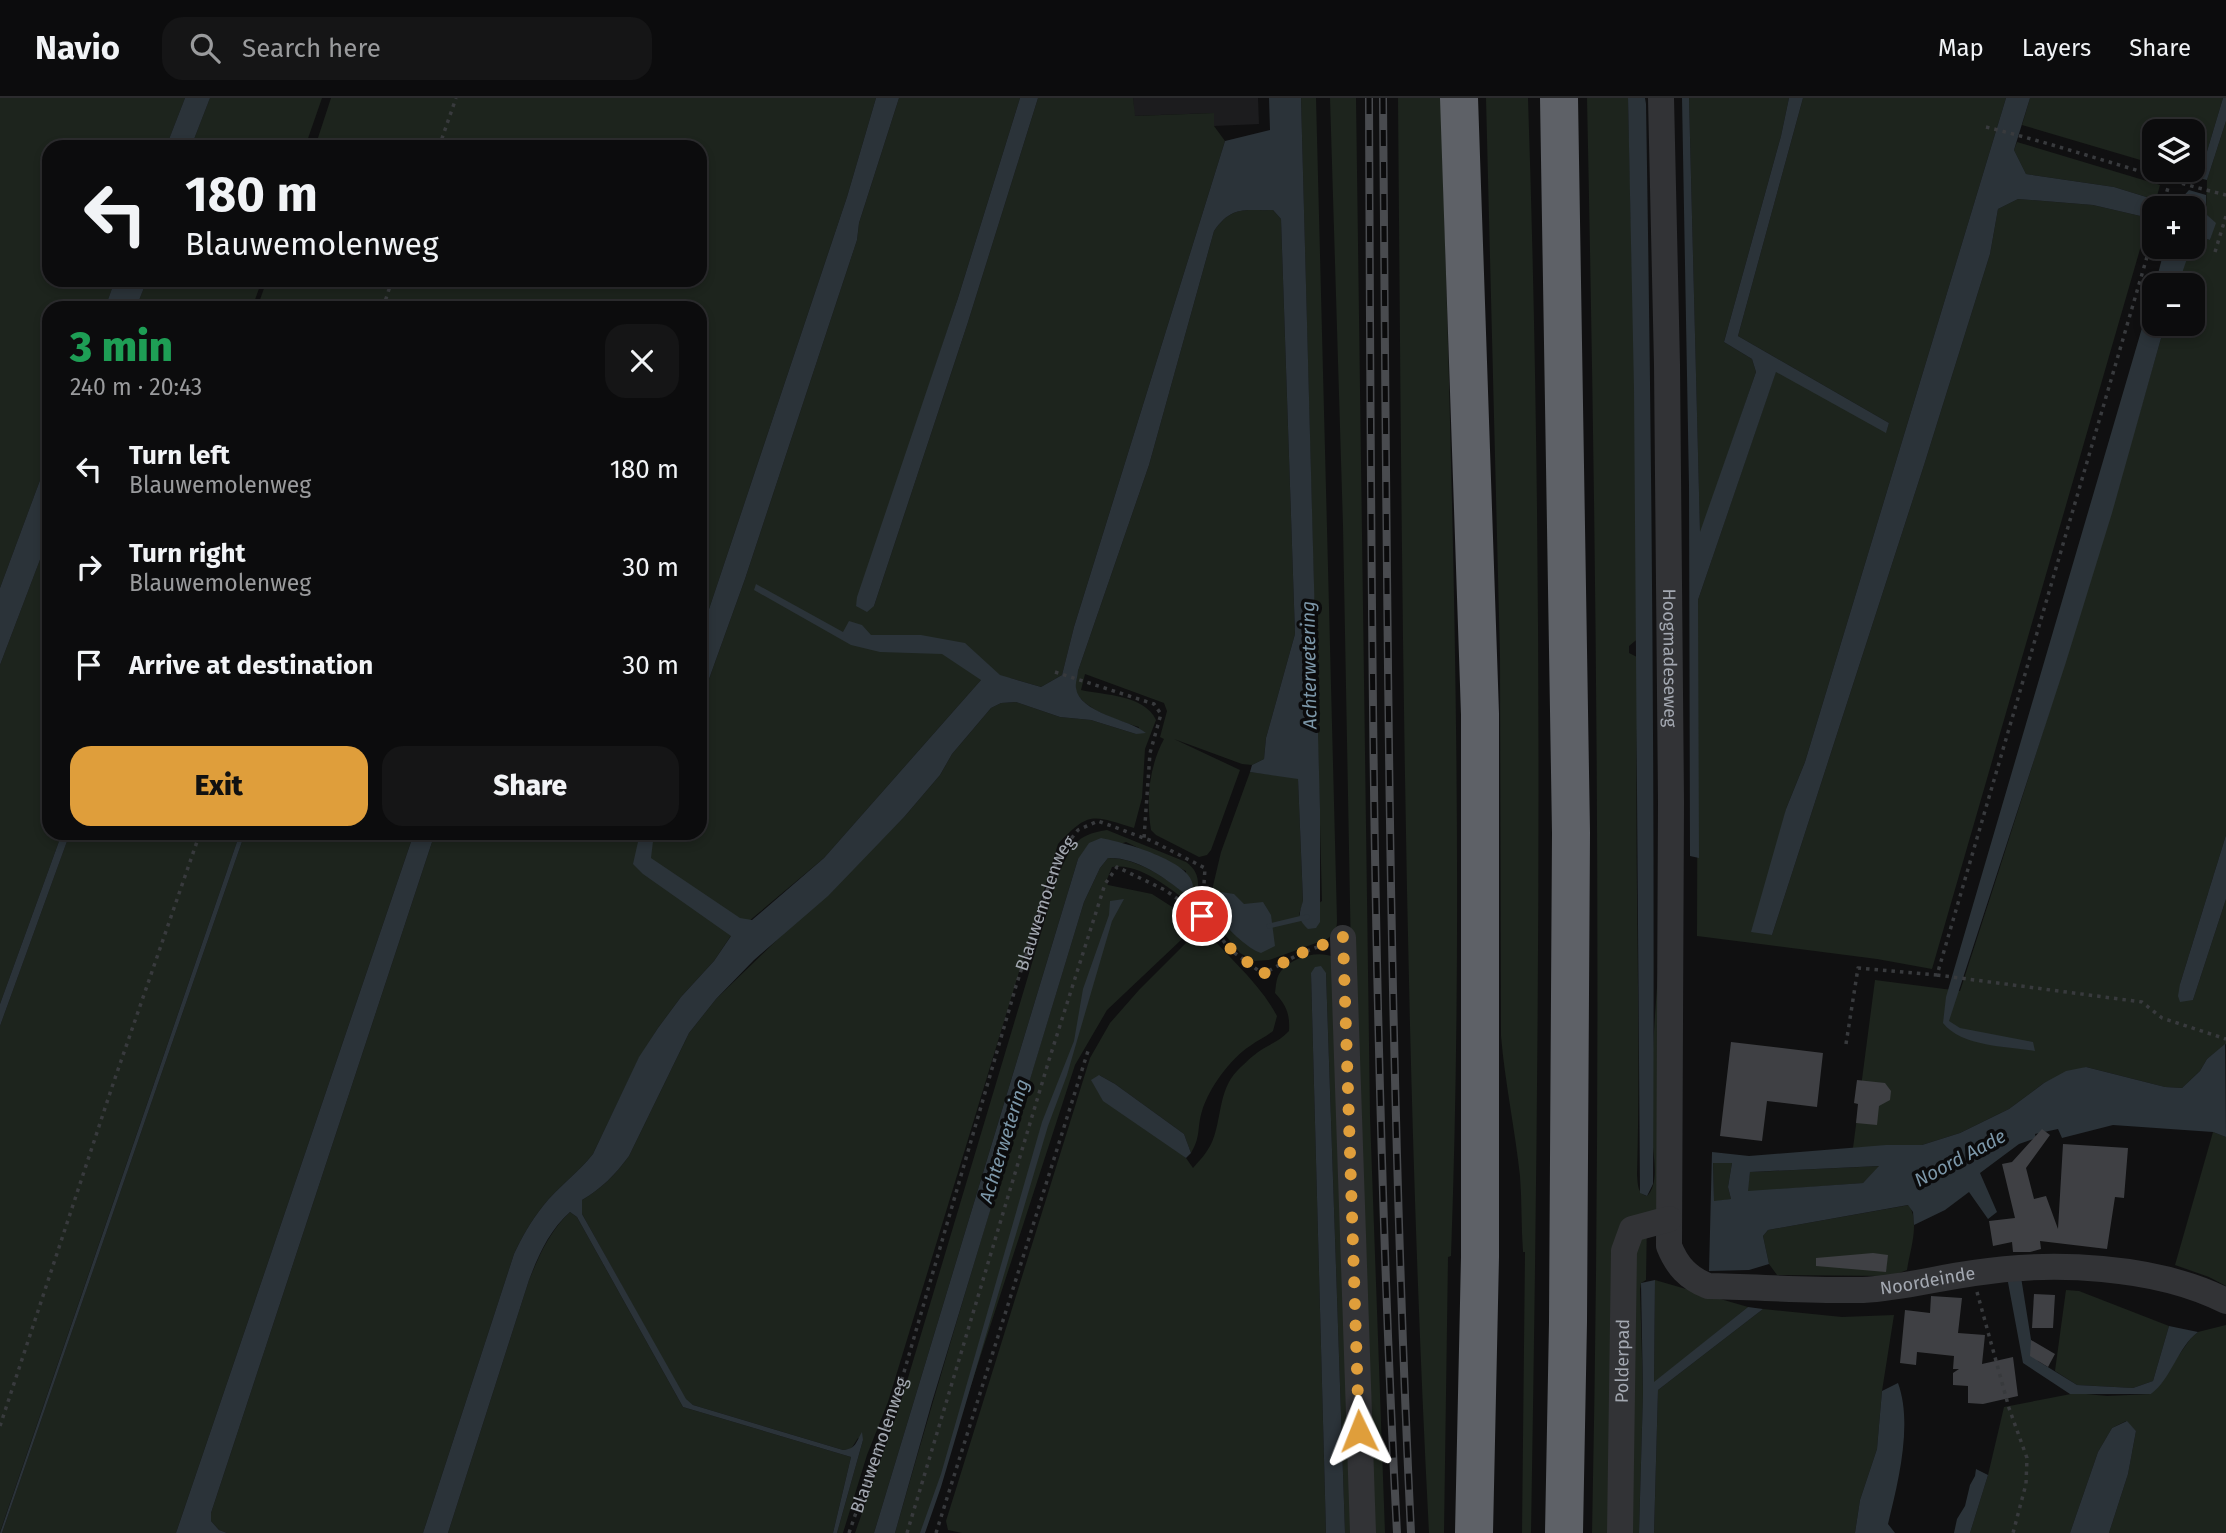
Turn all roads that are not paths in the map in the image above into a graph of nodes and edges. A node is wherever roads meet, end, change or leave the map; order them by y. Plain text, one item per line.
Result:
1 (1459, 98) edge
2 (1559, 98) edge
3 (1661, 98) edge
4 (1343, 937) road end
5 (1669, 1219) junction
6 (2226, 1301) edge
7 (1363, 1533) edge
8 (1474, 1533) edge
9 (1564, 1533) edge
10 (1620, 1533) edge

1 - 8 highway
2 - 9 highway
3 - 5 street, Hoogmadeseweg
4 - 7 street
5 - 6 street, Noordeinde
5 - 10 street, Polderpad

